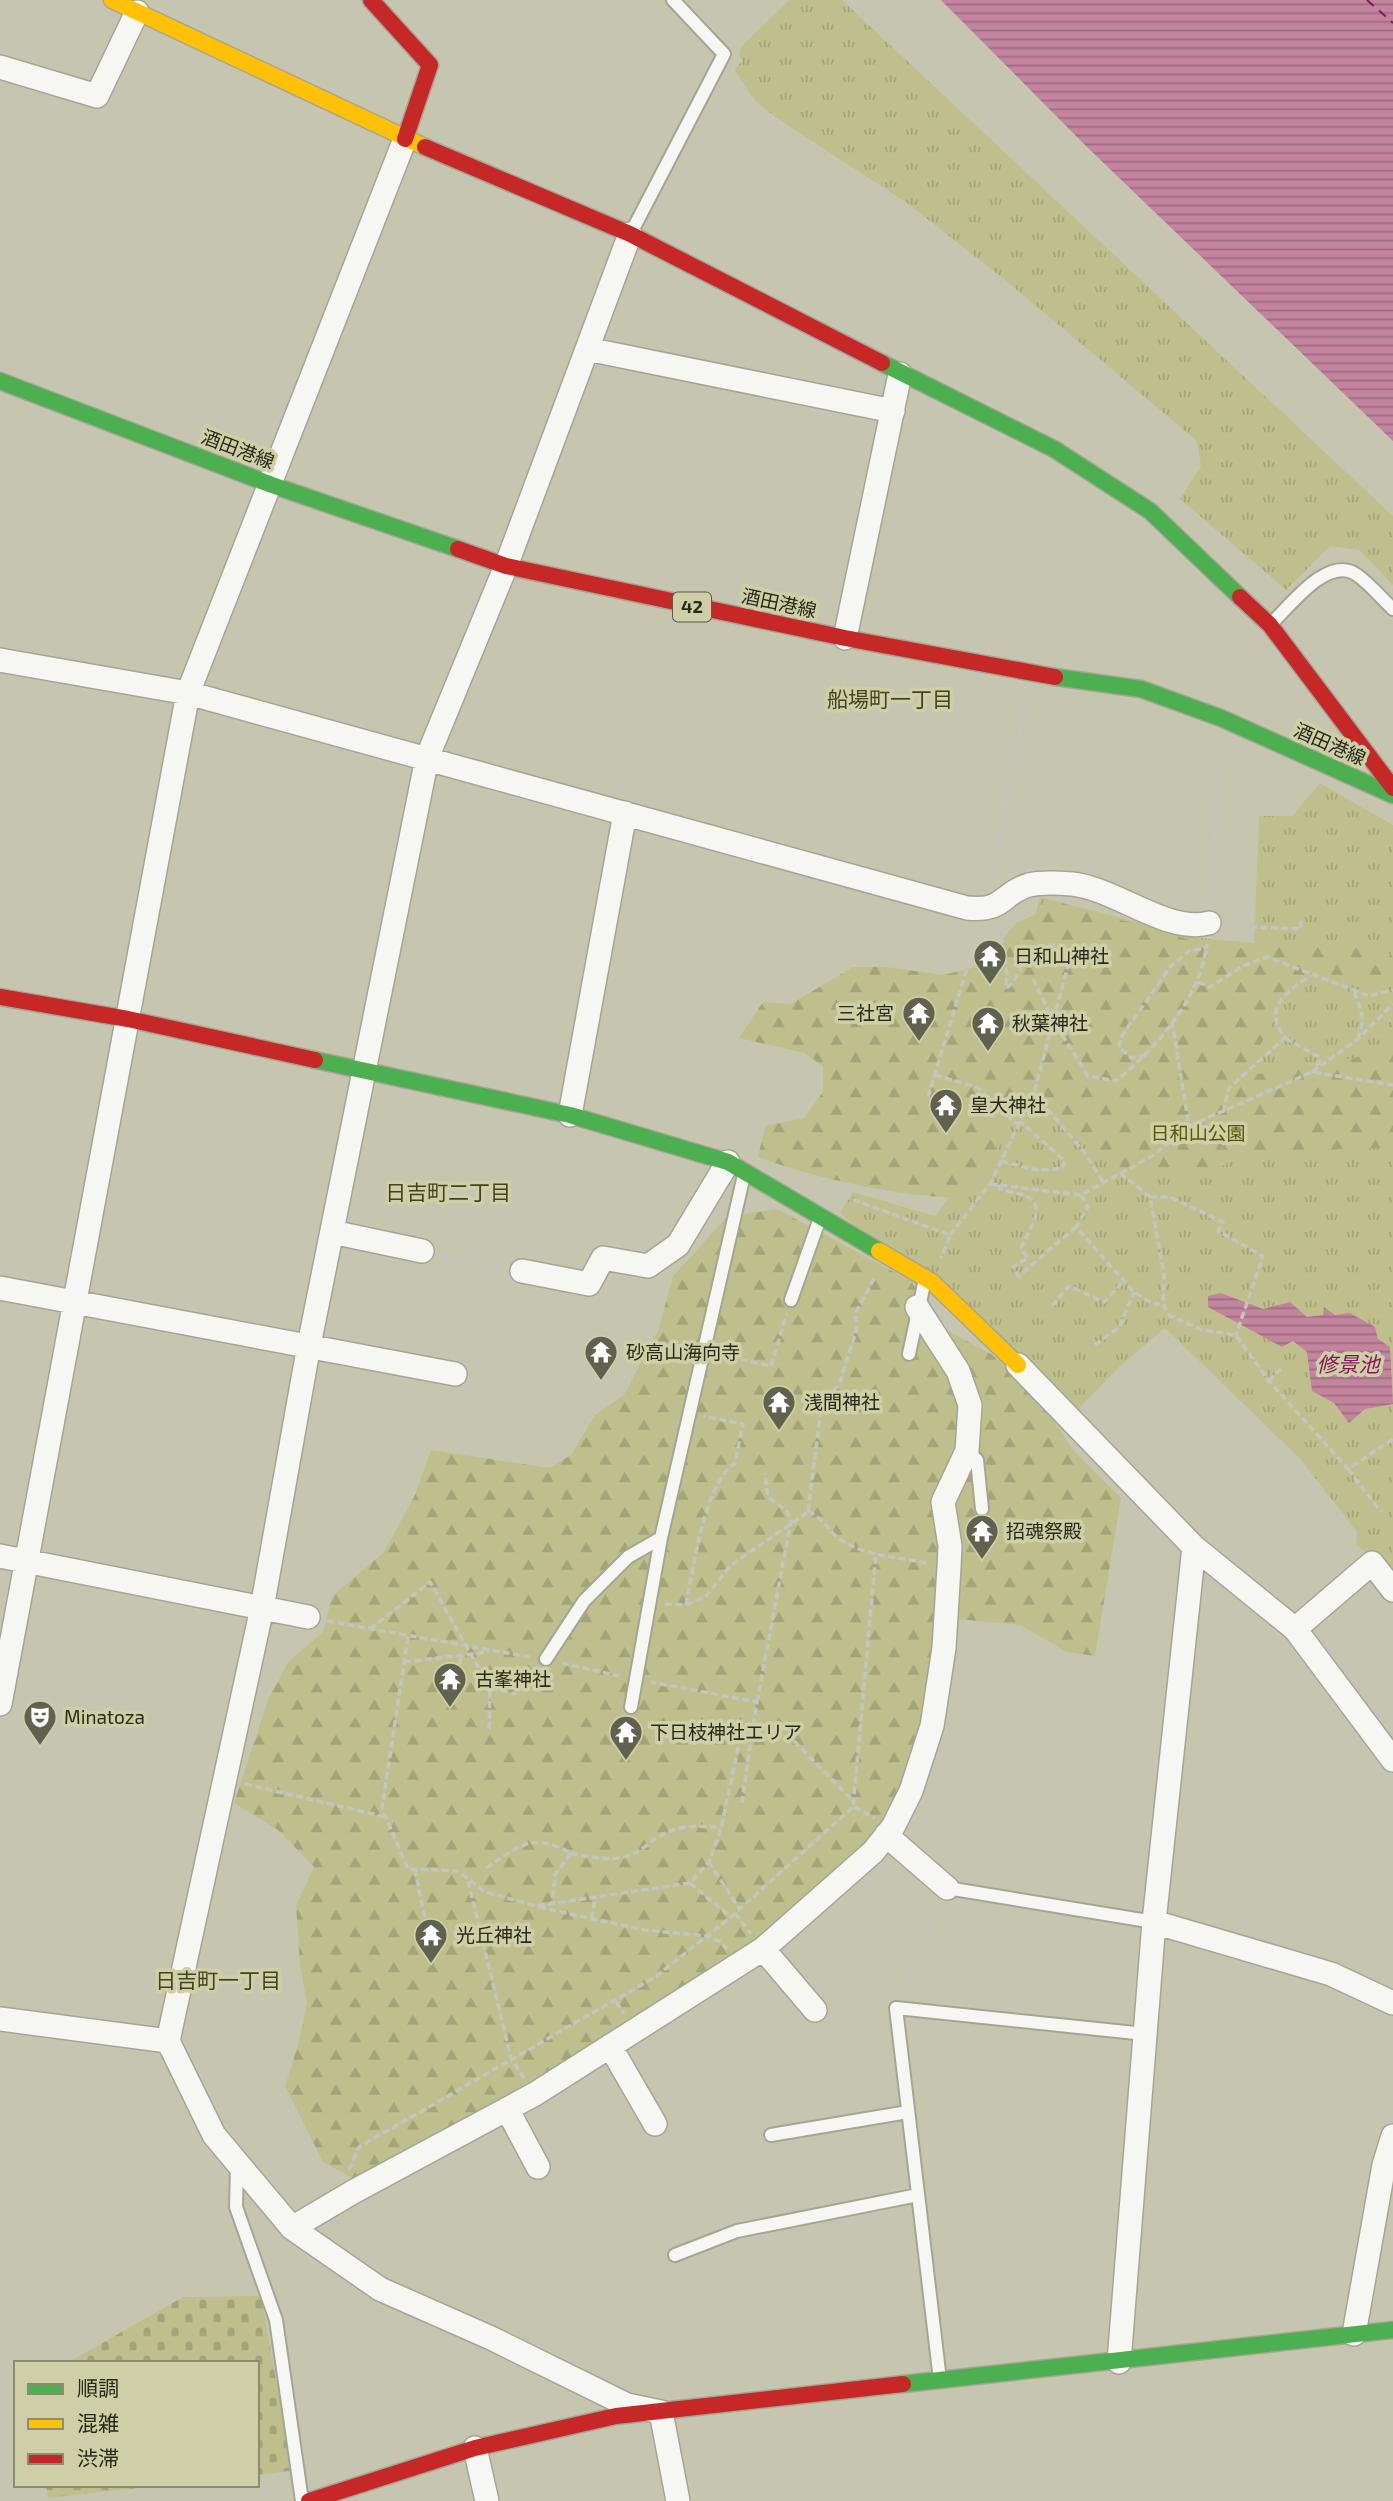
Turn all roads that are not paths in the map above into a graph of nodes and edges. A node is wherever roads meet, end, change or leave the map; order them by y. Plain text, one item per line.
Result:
1 (112, 0) edge
2 (371, 0) edge
3 (673, 0) edge
4 (137, 12) junction
5 (0, 67) edge
6 (405, 139) junction
7 (630, 234) junction
8 (587, 349) junction
9 (900, 374) junction
10 (0, 381) edge
11 (893, 411) junction
12 (272, 485) junction
13 (506, 566) junction
14 (1393, 609) edge
15 (1270, 625) junction
16 (845, 638) junction
17 (0, 660) edge
18 (188, 693) junction
19 (427, 758) junction
20 (1393, 788) edge
21 (1393, 795) edge
22 (625, 813) junction
23 (1209, 925) road end
24 (0, 998) edge
25 (128, 1019) junction
26 (363, 1070) junction
27 (570, 1115) junction
28 (736, 1167) junction
29 (821, 1216) junction
30 (332, 1232) junction
31 (422, 1251) road end
32 (522, 1271) road end
33 (928, 1280) junction
34 (0, 1288) edge
35 (791, 1300) road end
36 (74, 1301) junction
37 (917, 1307) junction
38 (309, 1345) junction
39 (909, 1354) dead end
40 (1018, 1365) joint
41 (455, 1374) dead end
42 (967, 1451) junction
43 (982, 1509) dead end
44 (661, 1538) junction
45 (1194, 1547) junction
46 (0, 1556) edge
47 (25, 1561) junction
48 (1393, 1590) edge
49 (262, 1608) junction
50 (308, 1617) road end
51 (1295, 1629) junction
52 (546, 1659) road end
53 (0, 1704) edge
54 (631, 1707) dead end
55 (1393, 1760) edge
56 (886, 1835) junction
57 (947, 1888) joint
58 (1154, 1922) junction
59 (763, 1949) junction
60 (1393, 2003) edge
61 (815, 2010) dead end
62 (0, 2019) edge
63 (1145, 2035) junction
64 (168, 2041) junction
65 (610, 2046) junction
66 (507, 2109) junction
67 (908, 2112) junction
68 (656, 2124) dead end
69 (771, 2135) dead end
70 (1393, 2136) edge
71 (237, 2163) junction
72 (538, 2167) dead end
73 (918, 2195) junction
74 (292, 2228) junction
75 (675, 2255) dead end
76 (1393, 2330) edge
77 (1354, 2334) junction
78 (1118, 2362) junction
79 (940, 2380) junction
80 (660, 2412) junction
81 (475, 2448) junction
82 (336, 2497) edge
83 (302, 2501) edge
84 (309, 2501) edge
85 (487, 2501) edge
86 (678, 2501) edge

1 - 4 street
2 - 6 street
3 - 7 lane
4 - 5 street
4 - 6 street
6 - 7 street
6 - 12 street
7 - 8 street
7 - 9 street
8 - 11 street
8 - 13 street
9 - 11 street
9 - 15 street
10 - 12 street, 酒田港線 / 42
11 - 16 street
12 - 13 street, 酒田港線 / 42
12 - 18 street
13 - 16 street, 酒田港線 / 42
13 - 19 street
14 - 15 lane
15 - 20 street
16 - 21 street, 酒田港線 / 42
17 - 18 street
18 - 19 street
18 - 25 street
19 - 22 street
19 - 26 street
22 - 23 street
22 - 27 street
24 - 25 street
25 - 26 street
25 - 36 street
26 - 27 street
26 - 30 street
27 - 28 street
28 - 29 street
28 - 32 street
28 - 44 lane
29 - 33 street
29 - 35 lane
30 - 31 street
30 - 38 street
33 - 37 lane
33 - 40 street
34 - 36 street
36 - 38 street
36 - 47 street
37 - 39 lane
37 - 42 street
38 - 41 street
38 - 49 street
40 - 45 street
42 - 43 lane
42 - 56 street
44 - 52 lane
44 - 54 lane
45 - 51 street
45 - 58 street
46 - 47 street
47 - 49 street
47 - 53 street
48 - 51 street
49 - 50 street
49 - 64 street
51 - 55 street
56 - 57 street
56 - 59 street
57 - 58 lane
58 - 60 street
58 - 63 street
59 - 61 street
59 - 65 street
62 - 64 street
63 - 67 lane
63 - 78 street
64 - 71 street
65 - 66 street
65 - 68 street
66 - 72 street
66 - 74 street
67 - 69 lane
67 - 73 lane
70 - 77 street
71 - 74 street
71 - 83 lane
73 - 75 lane
73 - 79 lane
74 - 80 street
76 - 77 street
77 - 78 street
78 - 79 street
79 - 80 street
80 - 81 street
80 - 86 street
81 - 82 street
81 - 85 street
82 - 84 street

